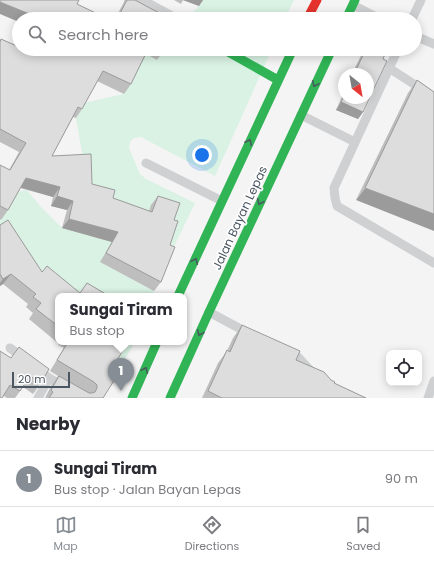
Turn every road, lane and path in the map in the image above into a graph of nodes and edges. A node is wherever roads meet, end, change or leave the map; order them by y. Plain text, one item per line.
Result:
1 (132, 0) edge
2 (316, 0) edge
3 (421, 0) edge
4 (354, 2) edge
5 (155, 12) edge
6 (310, 12) edge
7 (349, 12) edge
8 (369, 12) edge
9 (415, 12) edge
10 (422, 39) edge
11 (434, 44) edge
12 (235, 56) edge
13 (290, 56) edge
14 (329, 56) edge
15 (395, 56) edge
16 (389, 68) junction
17 (278, 80) junction
18 (434, 97) edge
19 (301, 115) junction
20 (355, 142) junction
21 (146, 163) dead end
22 (222, 201) junction
23 (434, 263) edge
24 (179, 293) edge
25 (209, 312) junction
26 (261, 339) edge
27 (156, 345) edge
28 (10, 348) dead end
29 (279, 348) edge
30 (49, 378) junction
31 (317, 378) edge
32 (434, 381) edge
33 (38, 398) edge
34 (84, 398) edge
35 (132, 398) edge
36 (170, 398) edge
37 (428, 398) edge

1 - 5 street
2 - 6 main road
3 - 9 lane
4 - 7 main road
4 - 8 lane
10 - 11 lane
12 - 17 main road
13 - 17 main road, Jalan Bayan Lepas
14 -> 19 main road, Jalan Bayan Lepas
15 - 16 lane
16 - 18 lane
16 - 20 lane
22 -> 17 main road, Jalan Bayan Lepas
19 - 20 lane
19 -> 25 main road, Jalan Bayan Lepas
20 - 23 lane
21 - 22 lane
24 -> 22 main road, Jalan Bayan Lepas
25 - 26 lane
25 -> 36 main road, Jalan Bayan Lepas
35 -> 27 main road
28 - 30 lane
29 - 31 lane
30 - 33 lane
30 - 34 lane
32 - 37 lane

